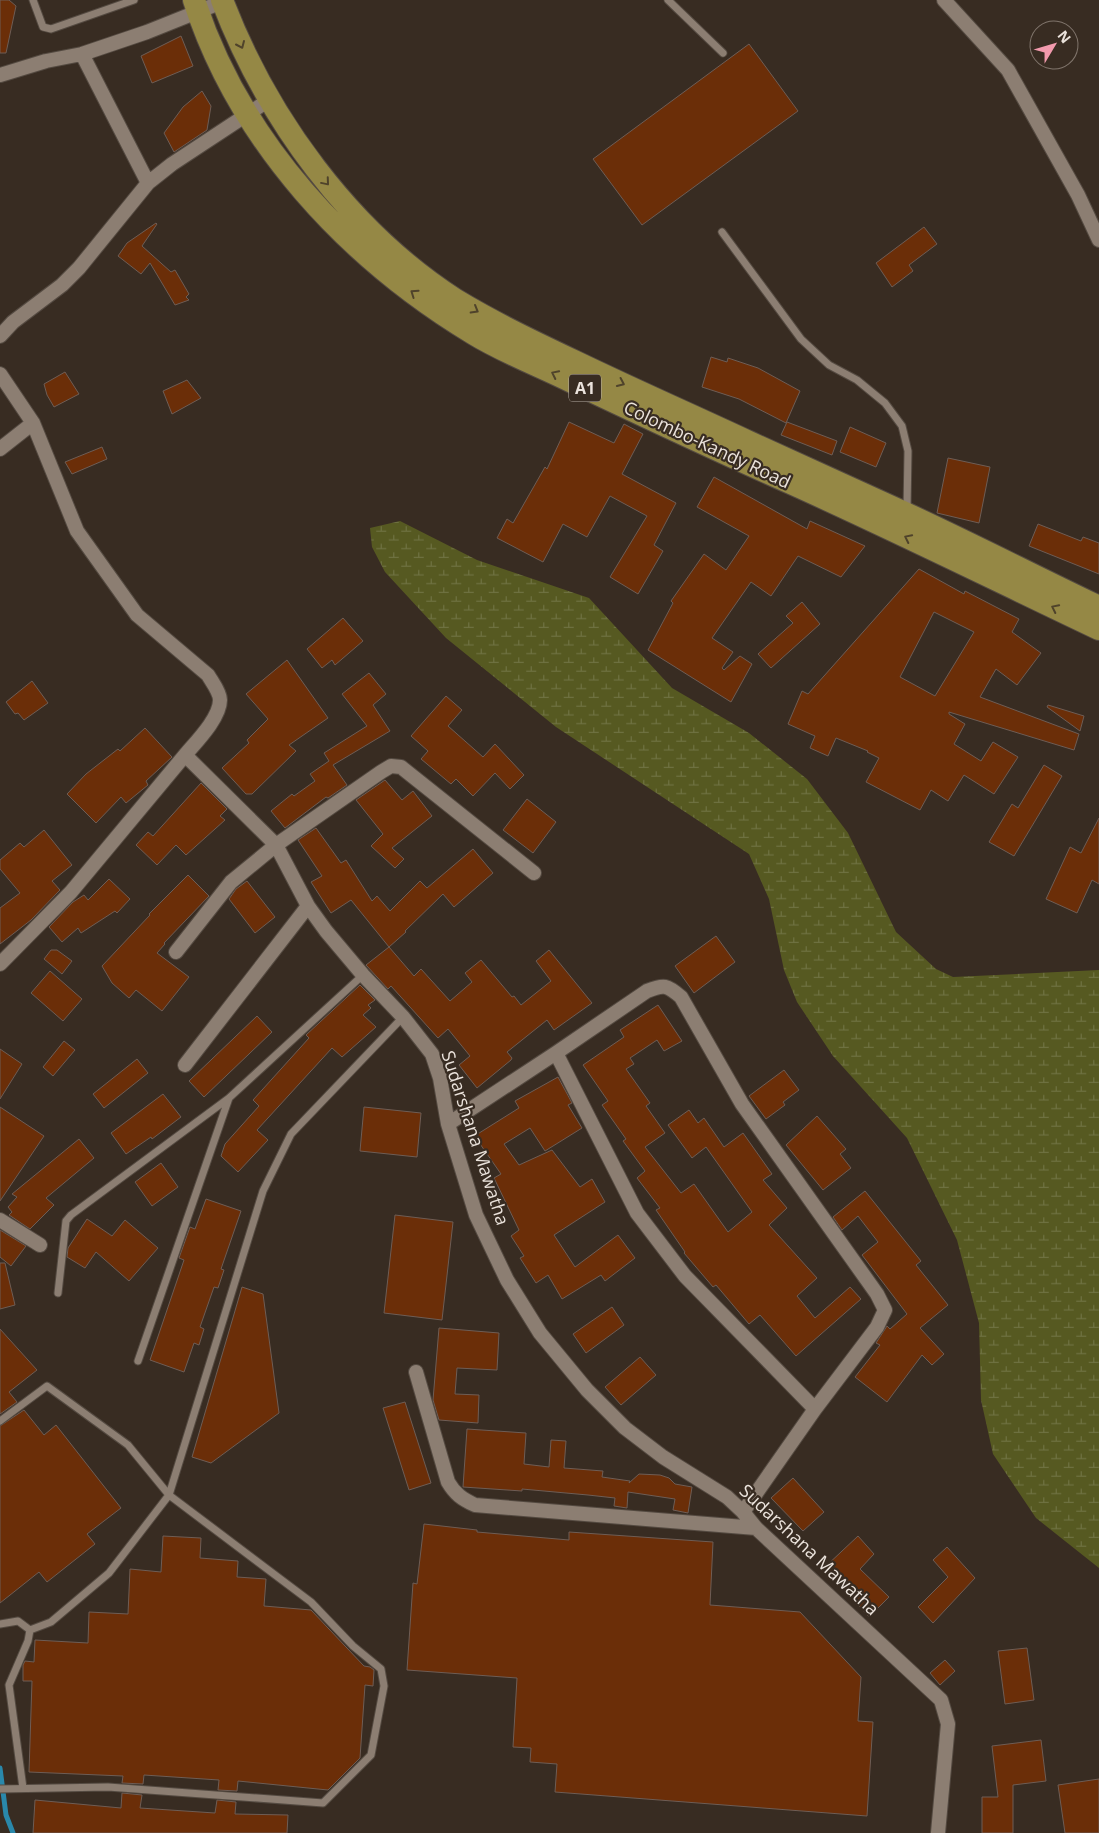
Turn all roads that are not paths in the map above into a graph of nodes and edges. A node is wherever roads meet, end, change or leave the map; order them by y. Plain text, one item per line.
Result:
1 (33, 0) edge
2 (134, 0) edge
3 (668, 0) edge
4 (944, 0) edge
5 (222, 1) edge
6 (196, 6) edge
7 (723, 53) dead end
8 (82, 54) junction
9 (0, 75) edge
10 (269, 100) junction
11 (247, 114) junction
12 (148, 183) junction
13 (722, 232) dead end
14 (1099, 240) edge
15 (0, 336) edge
16 (0, 374) edge
17 (33, 423) junction
18 (0, 449) edge
19 (907, 514) junction
20 (1099, 607) edge
21 (1099, 629) edge
22 (185, 755) junction
23 (276, 845) junction
24 (534, 873) dead end
25 (308, 906) junction
26 (176, 952) dead end
27 (0, 964) edge
28 (363, 975) junction
29 (404, 1017) junction
30 (556, 1053) junction
31 (185, 1065) dead end
32 (229, 1098) junction
33 (448, 1124) junction
34 (0, 1220) edge
35 (40, 1245) dead end
36 (58, 1293) dead end
37 (138, 1361) dead end
38 (416, 1372) dead end
39 (815, 1409) junction
40 (0, 1420) edge
41 (169, 1495) junction
42 (743, 1512) junction
43 (756, 1528) junction
44 (0, 1624) edge
45 (30, 1630) junction
46 (24, 1788) junction
47 (0, 1789) edge
48 (938, 1833) edge

1 - 2 lane
3 - 7 lane
4 - 14 street
5 - 6 street
5 -> 10 highway, Colombo-Kandy Road / A1
6 - 8 street
6 - 11 highway, Colombo-Kandy Road / A1
8 - 9 street
8 - 12 street
10 - 11 street
10 -> 19 highway, Colombo-Kandy Road / A1
11 - 12 street
21 -> 11 highway, Colombo-Kandy Road / A1
12 - 15 street
13 - 19 lane
16 - 17 street
17 - 18 street
17 - 22 street
19 - 20 highway, Colombo-Kandy Road / A1
22 - 23 street, Sudarshana Mawatha
22 - 27 street
23 - 24 street
23 - 25 street, Sudarshana Mawatha
23 - 26 street
25 - 28 street, Sudarshana Mawatha
25 - 31 street
28 - 29 street, Sudarshana Mawatha
28 - 32 lane
29 - 33 street, Sudarshana Mawatha
29 - 41 lane
30 - 33 street
30 - 39 street
30 - 39 street
32 - 36 lane
32 - 37 lane
33 - 42 street, Sudarshana Mawatha
34 - 35 street
38 - 43 street
39 - 42 street
40 - 41 lane
41 - 45 lane
41 - 46 lane
42 - 43 street, Sudarshana Mawatha
43 - 48 street, Sudarshana Mawatha
44 - 45 lane
45 - 46 lane
46 - 47 lane

